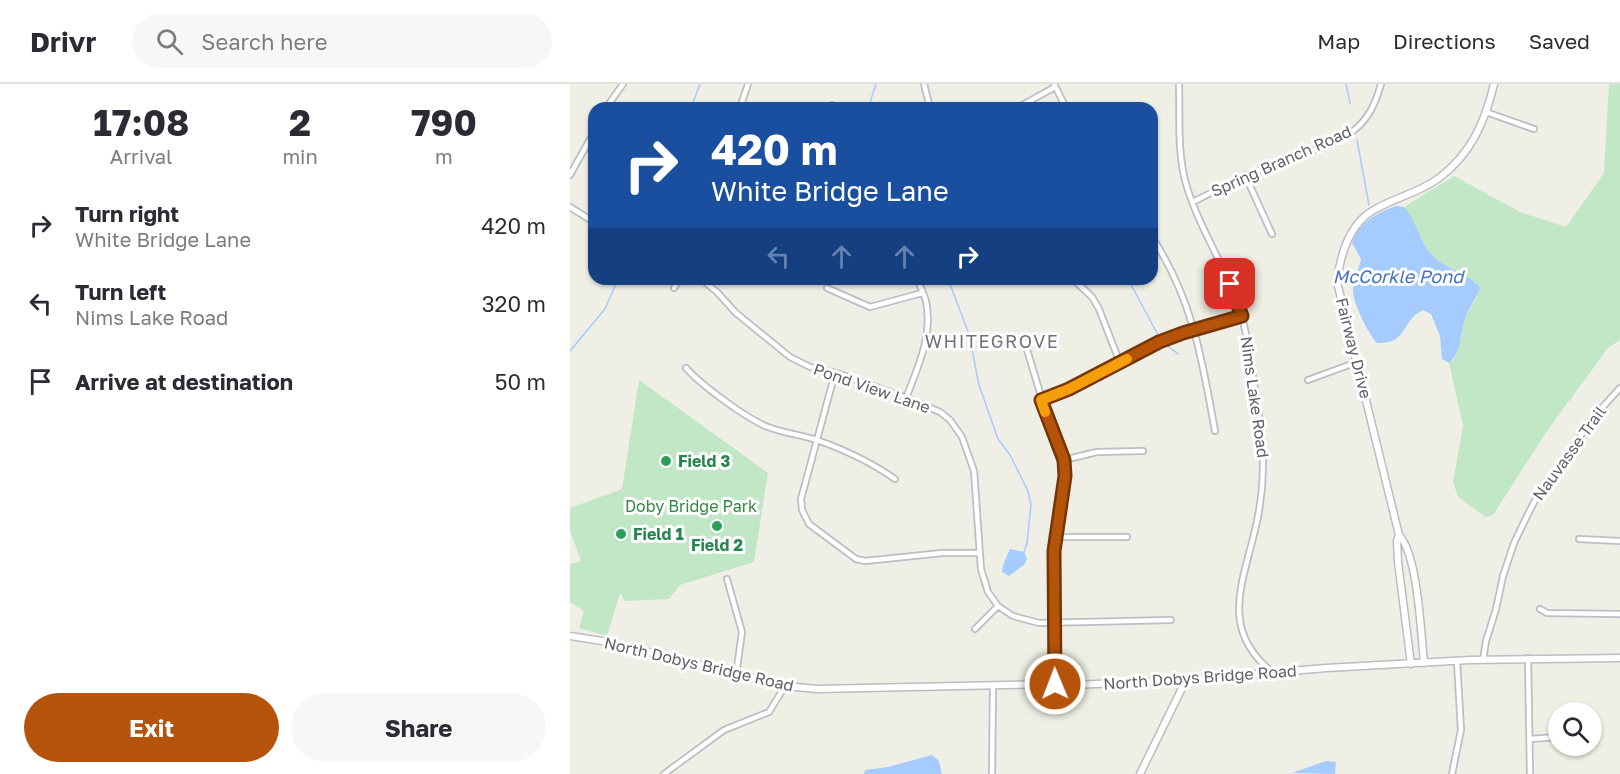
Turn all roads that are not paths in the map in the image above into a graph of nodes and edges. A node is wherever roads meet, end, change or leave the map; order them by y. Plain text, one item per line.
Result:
1 (622, 84) edge
2 (748, 84) edge
3 (924, 84) edge
4 (1179, 84) edge
5 (1381, 84) edge
6 (1494, 84) edge
7 (1054, 86) edge
8 (610, 102) edge
9 (742, 102) edge
10 (928, 102) edge
11 (1027, 102) edge
12 (1063, 102) edge
13 (1486, 112) junction
14 (1534, 129) dead end
15 (588, 143) edge
16 (570, 175) edge
17 (1245, 175) junction
18 (1193, 202) junction
19 (570, 207) edge
20 (588, 218) edge
21 (1272, 234) dead end
22 (1158, 248) edge
23 (676, 285) edge
24 (708, 285) edge
25 (919, 285) edge
26 (1079, 285) edge
27 (674, 288) dead end
28 (827, 288) dead end
29 (922, 293) junction
30 (1242, 316) junction
31 (1195, 330) junction
32 (1025, 343) dead end
33 (1357, 362) junction
34 (1120, 363) junction
35 (686, 368) dead end
36 (835, 373) junction
37 (1308, 380) dead end
38 (1620, 388) edge
39 (906, 398) junction
40 (1041, 400) junction
41 (1215, 431) dead end
42 (816, 440) junction
43 (1143, 451) dead end
44 (1064, 460) junction
45 (895, 479) dead end
46 (1399, 535) junction
47 (1056, 537) junction
48 (1127, 537) dead end
49 (1579, 539) dead end
50 (1620, 541) edge
51 (979, 553) junction
52 (728, 579) dead end
53 (998, 606) junction
54 (1540, 609) dead end
55 (1620, 614) edge
56 (1171, 620) dead end
57 (1054, 624) junction
58 (975, 628) dead end
59 (570, 636) edge
60 (1528, 658) junction
61 (1620, 658) edge
62 (1483, 660) junction
63 (1457, 661) junction
64 (1424, 663) junction
65 (1411, 664) junction
66 (1272, 672) junction
67 (736, 675) junction
68 (1186, 680) junction
69 (1055, 684) junction
70 (785, 686) junction
71 (993, 686) junction
72 (1548, 738) edge
73 (1530, 739) junction
74 (664, 774) edge
75 (992, 774) edge
76 (1140, 774) edge
77 (1452, 774) edge
78 (1530, 774) edge

1 - 8 street
2 - 9 street
3 - 10 street
4 - 18 street, Nims Lake Road
5 - 17 street, Spring Branch Road
6 - 13 street, Fairway Drive
7 - 11 street
7 - 12 street
13 - 14 street
13 - 33 street, Fairway Drive
15 - 16 street
17 - 18 street, Spring Branch Road
17 - 21 street
18 - 30 street, Nims Lake Road
19 - 20 street
22 - 31 street
23 - 27 street
24 - 36 street, Pond View Lane
25 - 29 street
26 - 34 street
28 - 29 street
29 - 39 street
30 - 31 street
30 - 66 street, Nims Lake Road
31 - 34 street
31 - 41 street
32 - 40 street
33 - 37 street
33 - 46 street, Fairway Drive
34 - 40 street
35 - 42 street
36 - 39 street, Pond View Lane
36 - 42 street
38 - 62 street, Nauvasse Trail
39 - 51 street, Pond View Lane
40 - 44 street
42 - 45 street
42 - 51 street
43 - 44 street
44 - 47 street
46 - 64 street, Fairway Drive
46 - 65 street, Fairway Drive
47 - 48 street
47 - 57 street
49 - 50 street
51 - 53 street, Pond View Lane
52 - 67 street
53 - 57 street
53 - 58 street
54 - 55 street
56 - 57 street
57 - 69 street
59 - 67 street, North Dobys Bridge Road
60 - 61 street, North Dobys Bridge Road
60 - 62 street, North Dobys Bridge Road
60 - 73 street
62 - 63 street, North Dobys Bridge Road
63 - 64 street, North Dobys Bridge Road
63 - 77 street
64 - 65 street, North Dobys Bridge Road
65 - 66 street, North Dobys Bridge Road
66 - 68 street, North Dobys Bridge Road
67 - 70 street, North Dobys Bridge Road
68 - 69 street, North Dobys Bridge Road
68 - 76 street
69 - 71 street, North Dobys Bridge Road
70 - 71 street, North Dobys Bridge Road
70 - 74 street
71 - 75 street
72 - 73 street
73 - 78 street

